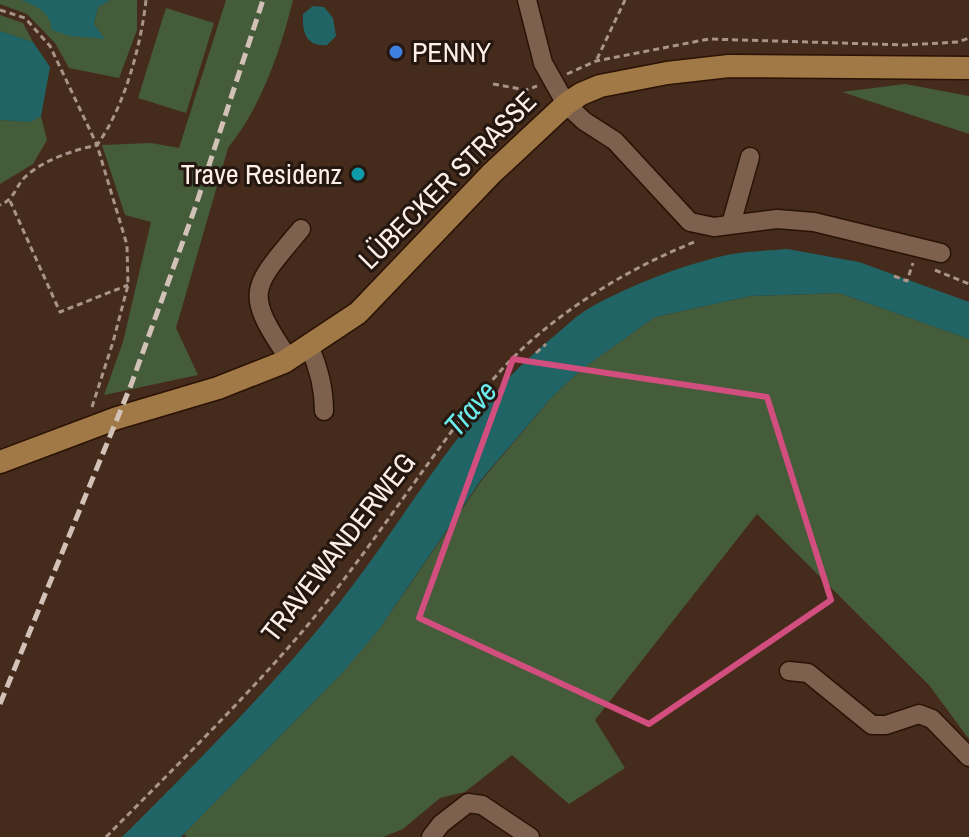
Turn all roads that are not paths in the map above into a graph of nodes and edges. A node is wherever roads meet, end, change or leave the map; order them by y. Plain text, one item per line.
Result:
1 (527, 0) edge
2 (969, 68) edge
3 (566, 104) junction
4 (750, 157) dead end
5 (731, 224) junction
6 (301, 229) dead end
7 (941, 253) dead end
8 (309, 346) junction
9 (289, 359) junction
10 (324, 411) dead end
11 (0, 462) edge
12 (789, 671) dead end
13 (969, 757) edge
14 (431, 837) edge
15 (530, 837) edge

1 - 3 street
2 - 3 main road, LÜBECKER STRASSE
3 - 5 street
3 - 8 main road, LÜBECKER STRASSE
4 - 5 street
5 - 7 street
6 - 9 street
8 - 9 main road, LÜBECKER STRASSE
8 - 10 street
9 - 11 main road, LÜBECKER STRASSE
12 - 13 street
14 - 15 street

